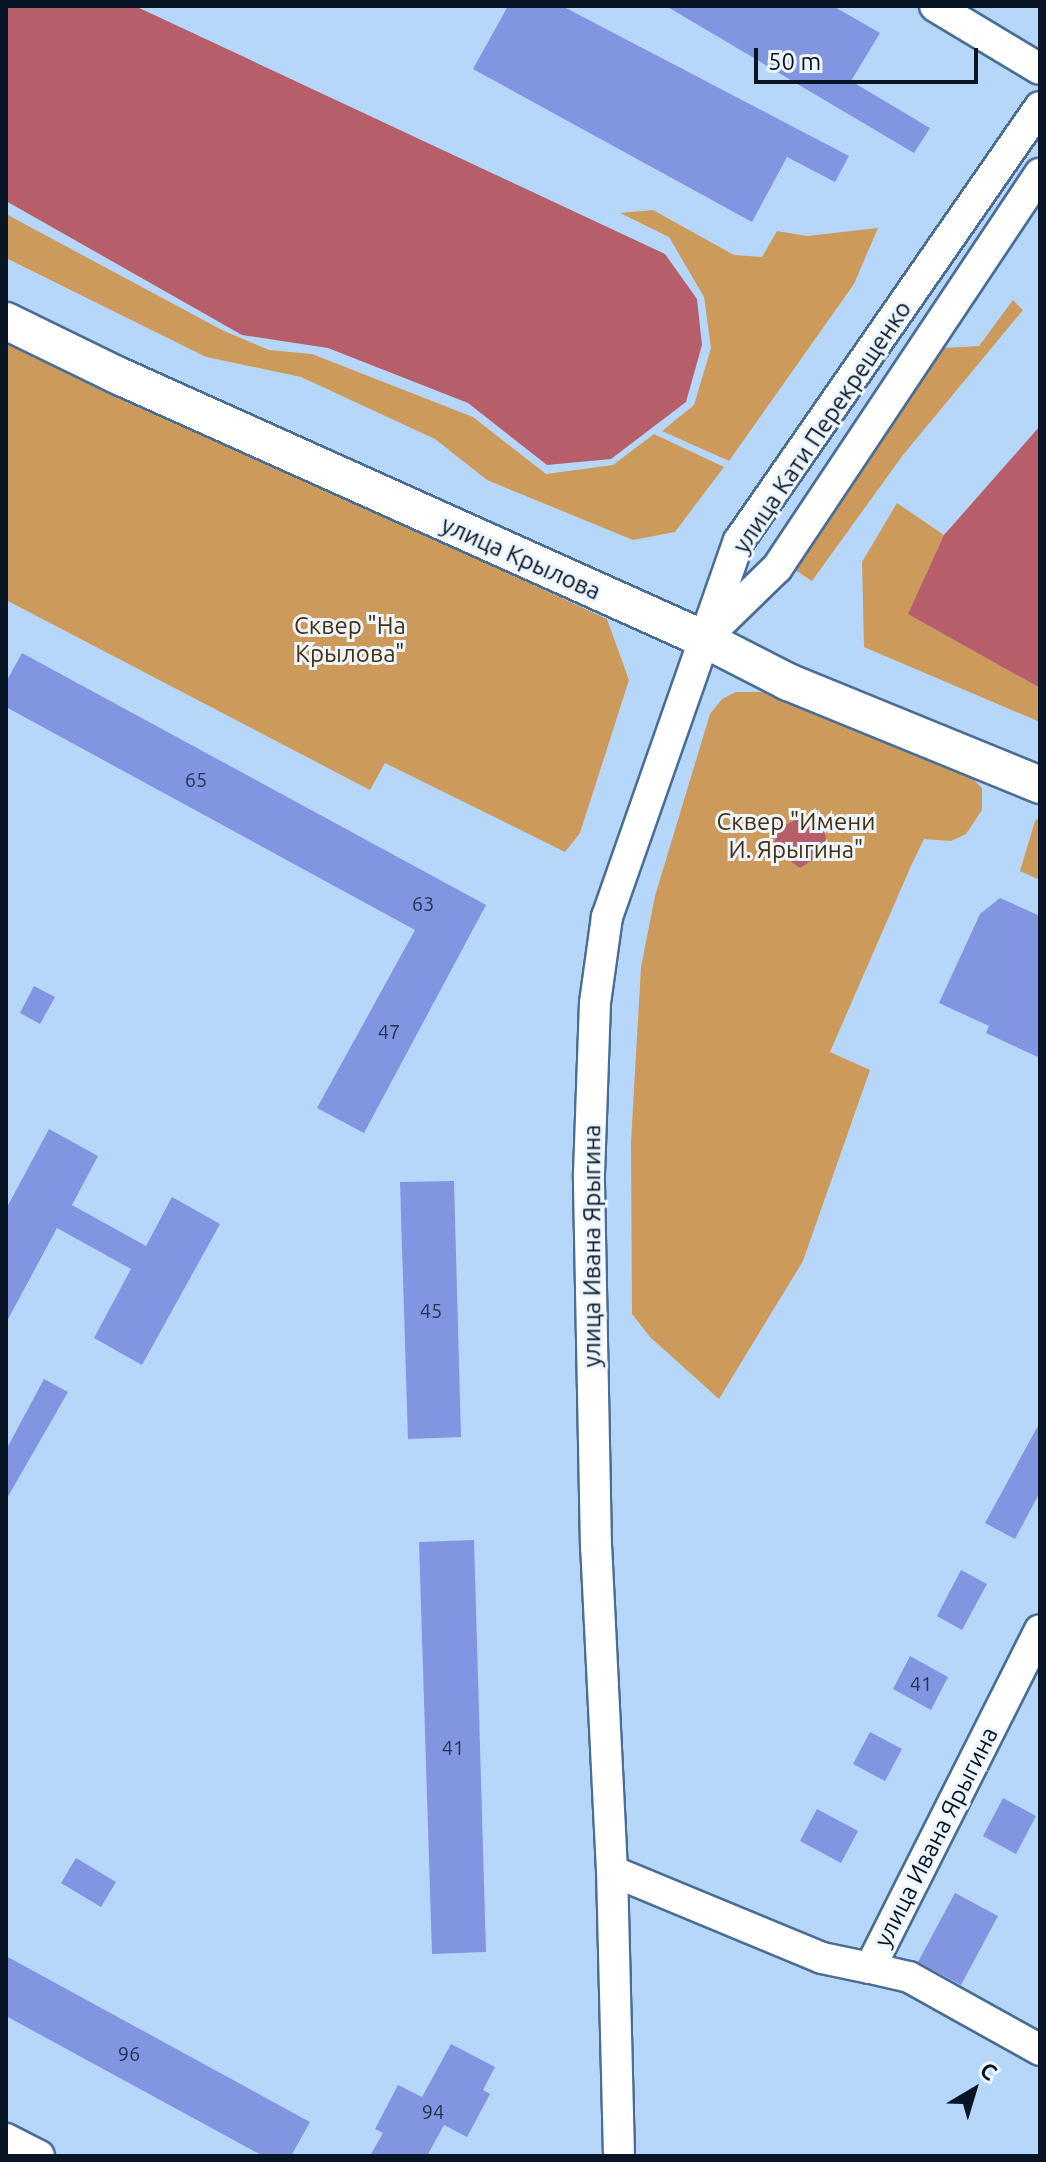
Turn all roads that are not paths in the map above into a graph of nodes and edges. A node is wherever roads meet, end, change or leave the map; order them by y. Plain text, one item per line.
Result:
1 (935, 6) edge
2 (1040, 69) edge
3 (1040, 107) edge
4 (1040, 174) edge
5 (6, 321) edge
6 (704, 639) junction
7 (1040, 785) edge
8 (1040, 1630) edge
9 (612, 1871) junction
10 (870, 1968) junction
11 (1040, 2050) edge
12 (6, 2139) edge
13 (39, 2156) edge
14 (619, 2156) edge

1 - 2 street
3 - 6 street, улица Кати Перекрещенко
4 - 6 street, улица Кати Перекрещенко
5 - 6 main road, улица Крылова
6 - 7 main road, улица Крылова
6 - 9 street, улица Ивана Ярыгина
8 - 10 street, улица Ивана Ярыгина
9 - 10 street, улица Ивана Ярыгина
9 - 14 street, улица Ивана Ярыгина
10 - 11 street
12 - 13 street

